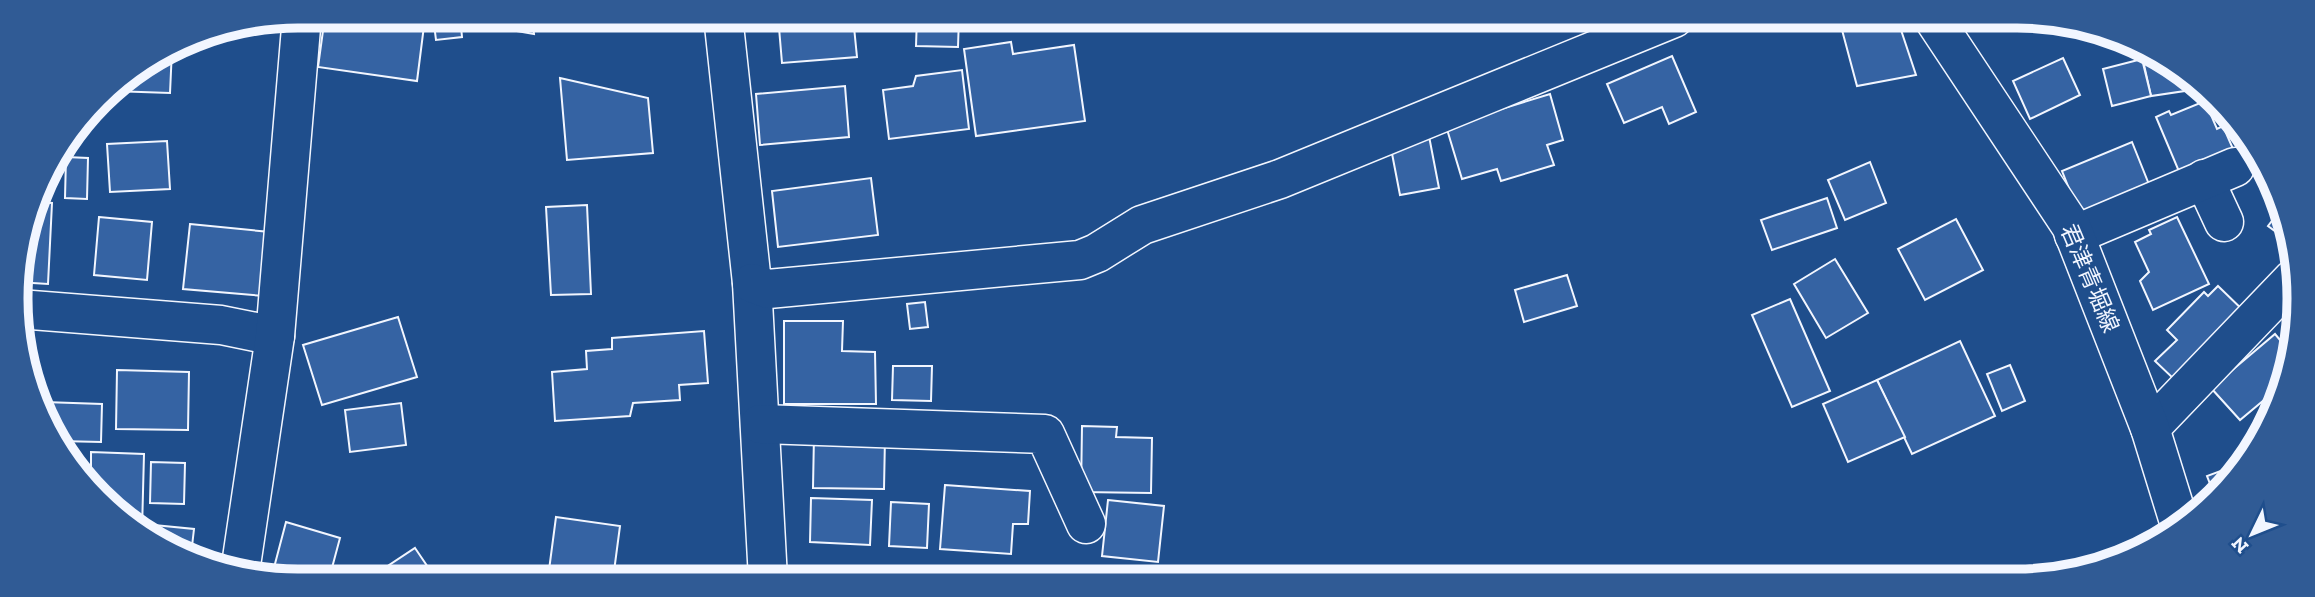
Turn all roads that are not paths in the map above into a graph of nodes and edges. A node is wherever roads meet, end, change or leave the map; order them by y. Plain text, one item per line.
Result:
1 (301, 28) edge
2 (724, 28) edge
3 (1650, 28) edge
4 (1940, 28) edge
5 (2224, 222) dead end
6 (2074, 235) junction
7 (752, 283) junction
8 (2286, 286) edge
9 (29, 310) edge
10 (275, 336) junction
11 (760, 424) junction
12 (2150, 428) junction
13 (2177, 516) edge
14 (1086, 524) dead end
15 (241, 563) edge
16 (767, 569) edge

1 - 10 street
2 - 7 street
3 - 7 street
4 - 6 street, 君津青堀線
5 - 6 street
6 - 12 street, 君津青堀線
7 - 11 street
8 - 12 street
9 - 10 street
10 - 15 street
11 - 14 street
11 - 16 street
12 - 13 street, 君津青堀線

